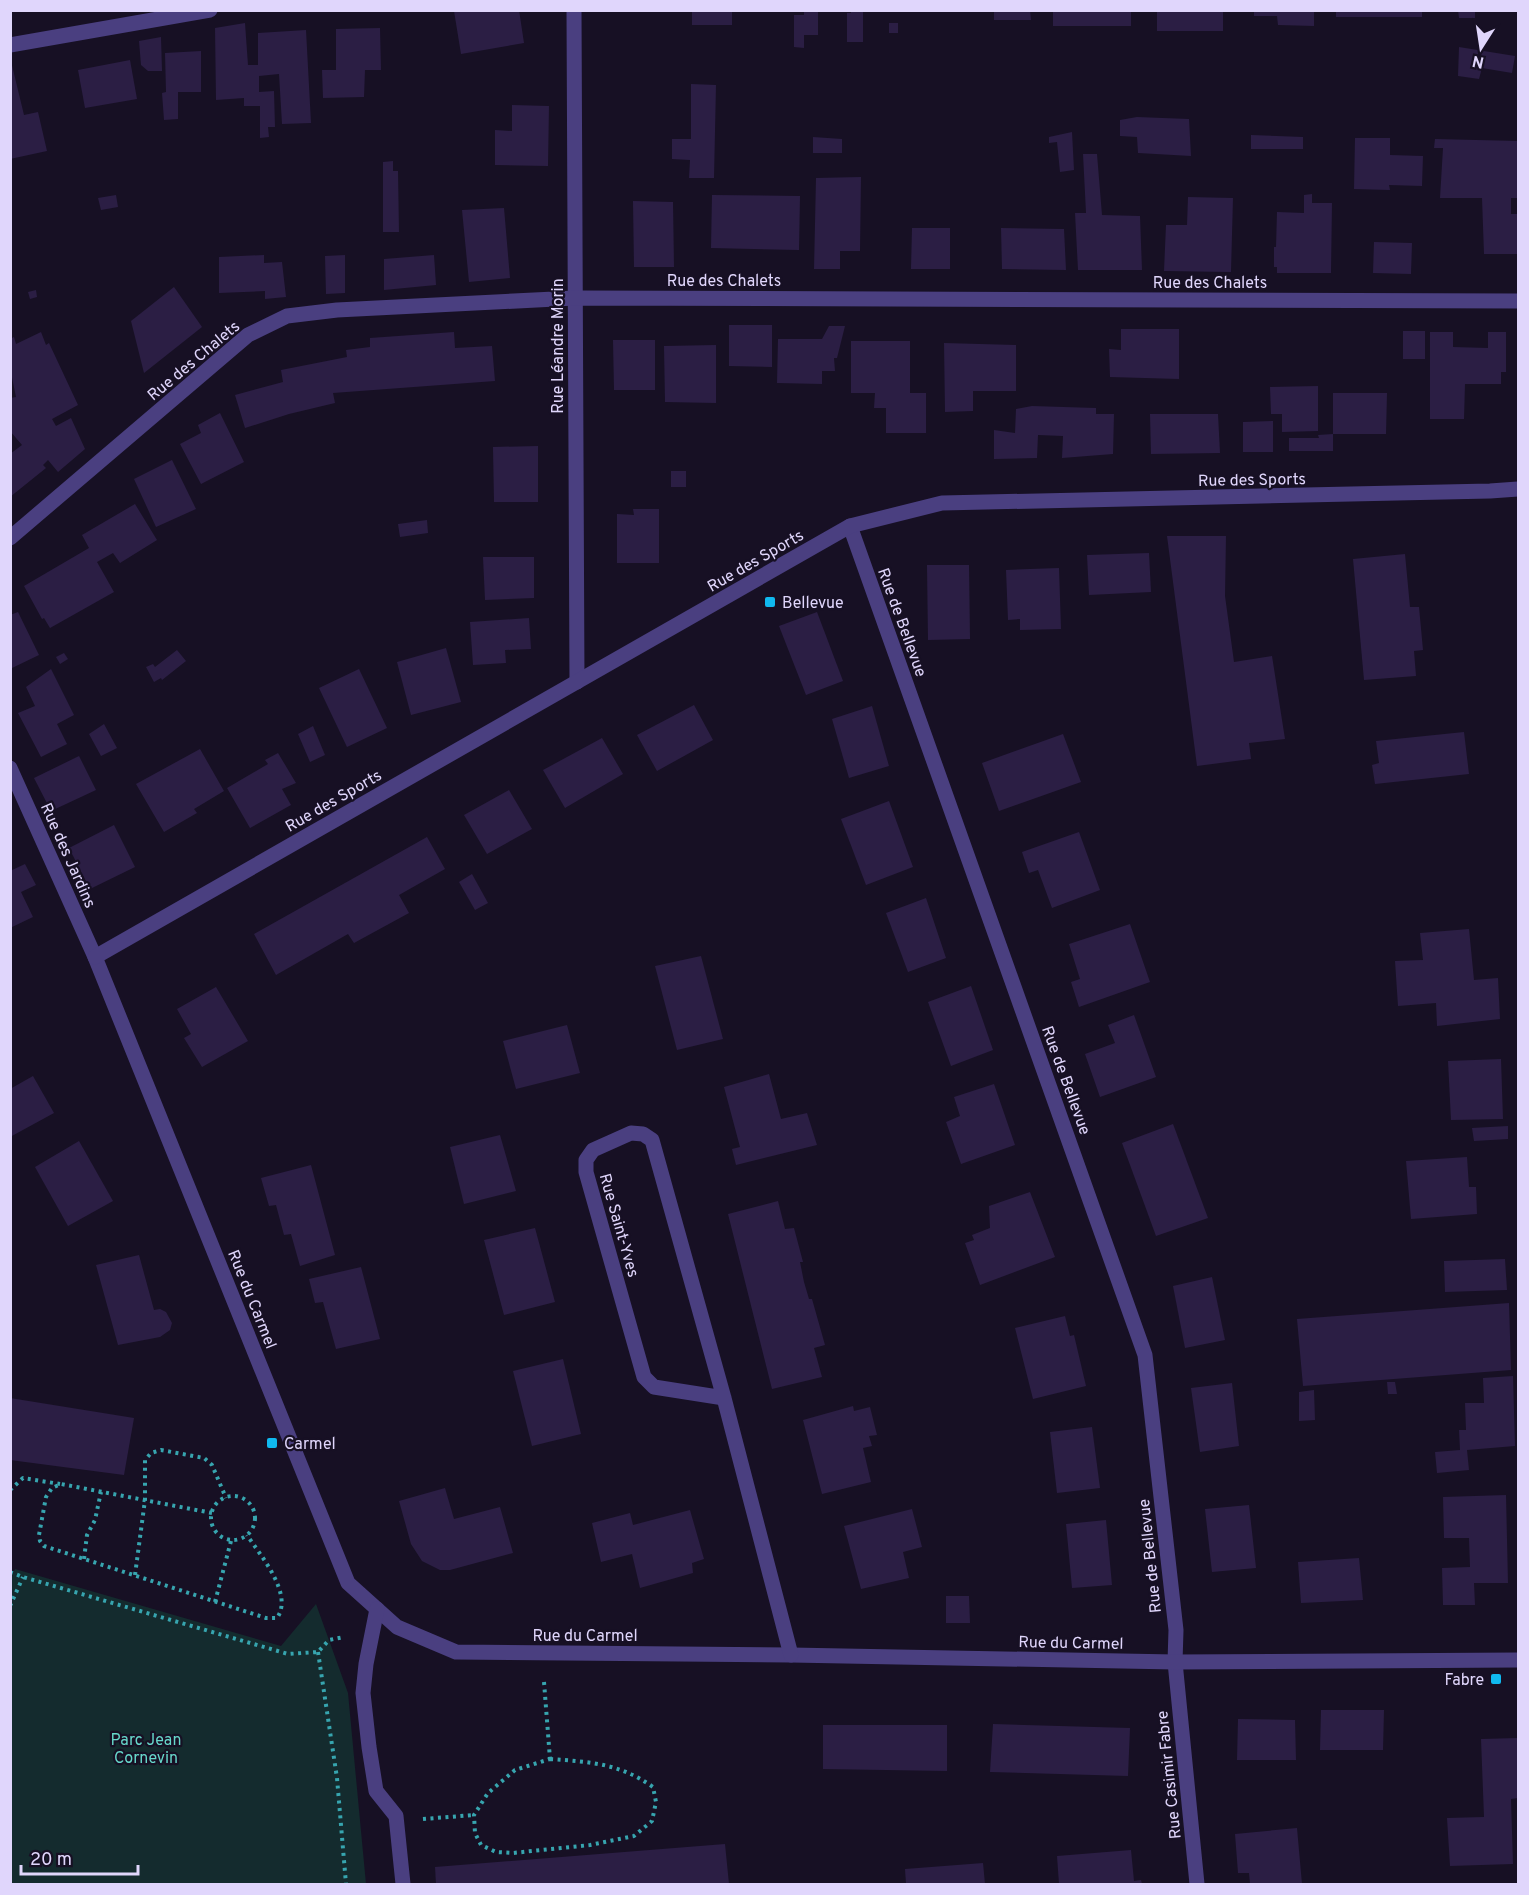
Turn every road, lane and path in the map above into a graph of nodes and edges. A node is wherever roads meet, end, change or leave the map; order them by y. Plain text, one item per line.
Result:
1 (210, 10) edge
2 (574, 10) edge
3 (10, 45) edge
4 (574, 298) junction
5 (1518, 301) edge
6 (1518, 489) edge
7 (850, 526) junction
8 (10, 538) edge
9 (577, 682) junction
10 (10, 768) edge
11 (95, 957) junction
12 (724, 1398) junction
13 (61, 1484) junction
14 (10, 1490) edge
15 (101, 1492) junction
16 (226, 1498) junction
17 (146, 1500) junction
18 (212, 1513) junction
19 (247, 1535) junction
20 (231, 1540) junction
21 (84, 1559) junction
22 (10, 1572) edge
23 (135, 1575) junction
24 (22, 1577) junction
25 (216, 1602) junction
26 (10, 1606) edge
27 (377, 1609) junction
28 (351, 1636) dead end
29 (318, 1652) junction
30 (791, 1655) junction
31 (1518, 1660) edge
32 (1175, 1662) junction
33 (544, 1682) dead end
34 (550, 1759) junction
35 (474, 1815) junction
36 (396, 1816) junction
37 (346, 1884) edge
38 (403, 1884) edge
39 (1197, 1884) edge

1 - 3 street
2 - 4 street, Rue Léandre Morin
4 - 5 street, Rue des Chalets
4 - 8 street, Rue des Chalets
4 - 9 street, Rue Léandre Morin
6 - 7 street, Rue des Sports
7 - 9 street, Rue des Sports
7 - 32 street, Rue de Bellevue
9 - 11 street, Rue des Sports
10 - 11 street, Rue des Jardins
11 - 27 street, Rue du Carmel
12 - 12 street, Rue Saint-Yves
12 - 30 street, Rue Saint-Yves
13 - 14 path
13 - 15 path
13 - 21 path
15 - 17 path
15 - 21 path
16 - 17 path
16 - 18 path
16 - 19 path
17 - 18 path
17 - 23 path
18 - 20 path
19 - 20 path
19 - 25 path
20 - 25 path
21 - 23 path
22 - 24 path
23 - 25 path
24 - 26 path
24 - 29 path
27 - 30 street, Rue du Carmel
27 - 36 street
28 - 29 path
29 - 37 path
30 - 32 street, Rue du Carmel
31 - 32 street, Rue du Carmel
32 - 39 street, Rue Casimir Fabre
33 - 34 path
34 - 35 path
34 - 35 path
35 - 36 path
36 - 38 street

